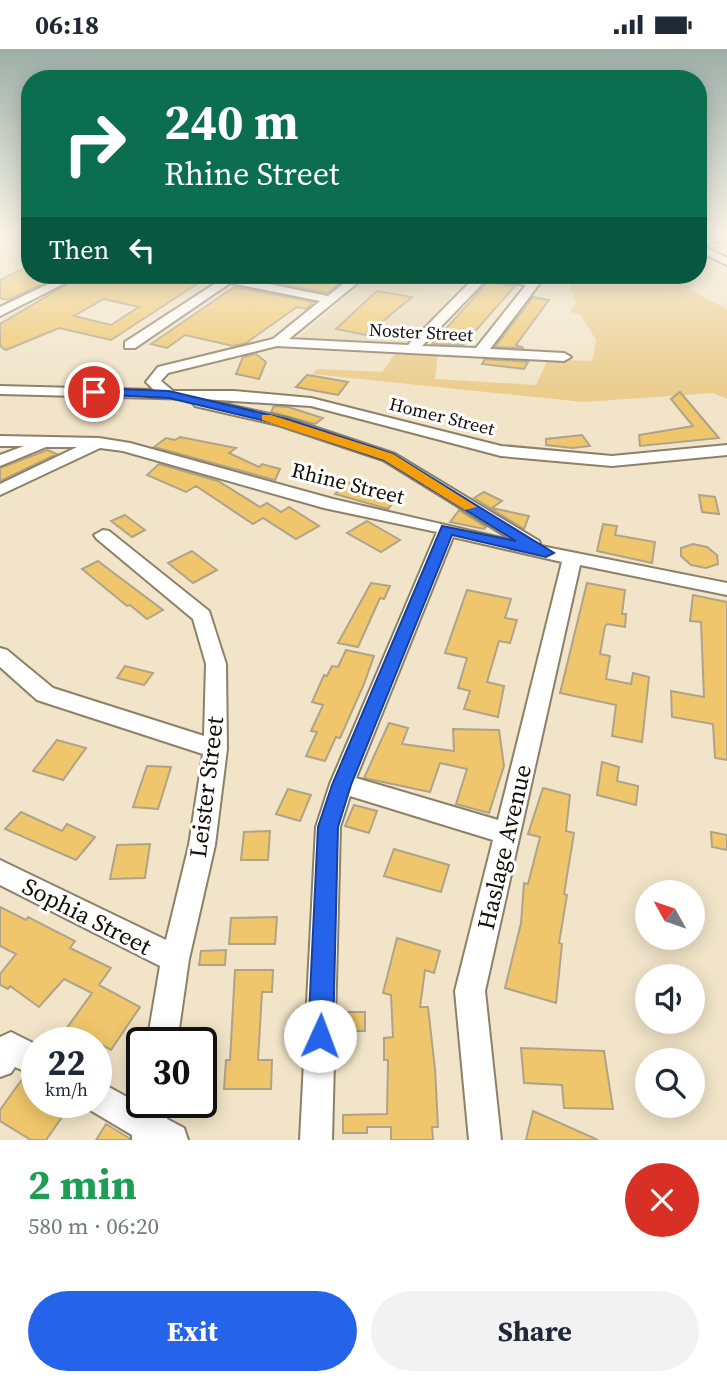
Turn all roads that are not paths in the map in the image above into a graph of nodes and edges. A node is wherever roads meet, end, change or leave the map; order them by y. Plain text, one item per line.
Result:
1 (49, 288) edge
2 (216, 288) edge
3 (274, 288) edge
4 (345, 288) edge
5 (470, 288) edge
6 (531, 288) edge
7 (331, 299) junction
8 (0, 312) edge
9 (277, 342) junction
10 (130, 345) dead end
11 (411, 349) junction
12 (479, 353) junction
13 (564, 357) dead end
14 (0, 380) edge
15 (0, 387) edge
16 (169, 395) junction
17 (0, 441) edge
18 (49, 442) junction
19 (99, 443) junction
20 (727, 450) edge
21 (0, 461) edge
22 (0, 490) edge
23 (447, 529) junction
24 (103, 535) dead end
25 (546, 553) junction
26 (572, 558) junction
27 (727, 589) edge
28 (0, 655) edge
29 (215, 748) junction
30 (342, 785) junction
31 (508, 833) junction
32 (0, 872) edge
33 (175, 959) junction
34 (164, 1027) edge
35 (112, 1104) edge
36 (156, 1127) edge
37 (316, 1140) edge
38 (485, 1140) edge

1 - 8 street
2 - 10 street
3 - 7 street
4 - 7 street
5 - 11 street
6 - 12 street
7 - 9 street
9 - 11 street, Noster Street
9 - 16 street
11 - 12 street, Noster Street
12 - 13 street, Noster Street
14 - 15 street
15 - 16 street
16 - 20 street, Homer Street
16 - 25 street
17 - 18 street, Rhine Street
18 - 19 street, Rhine Street
18 - 21 street
19 - 22 street
19 - 23 street, Rhine Street
23 - 25 street, Rhine Street
23 - 30 street
24 - 29 street, Leister Street
25 - 26 street, Rhine Street
26 - 27 street, Rhine Street
26 - 31 street, Haslage Avenue
28 - 29 street
29 - 33 street, Leister Street
30 - 31 street
30 - 37 street
31 - 38 street, Haslage Avenue
32 - 33 street, Sophia Street
33 - 34 street, Leister Street
35 - 36 street

